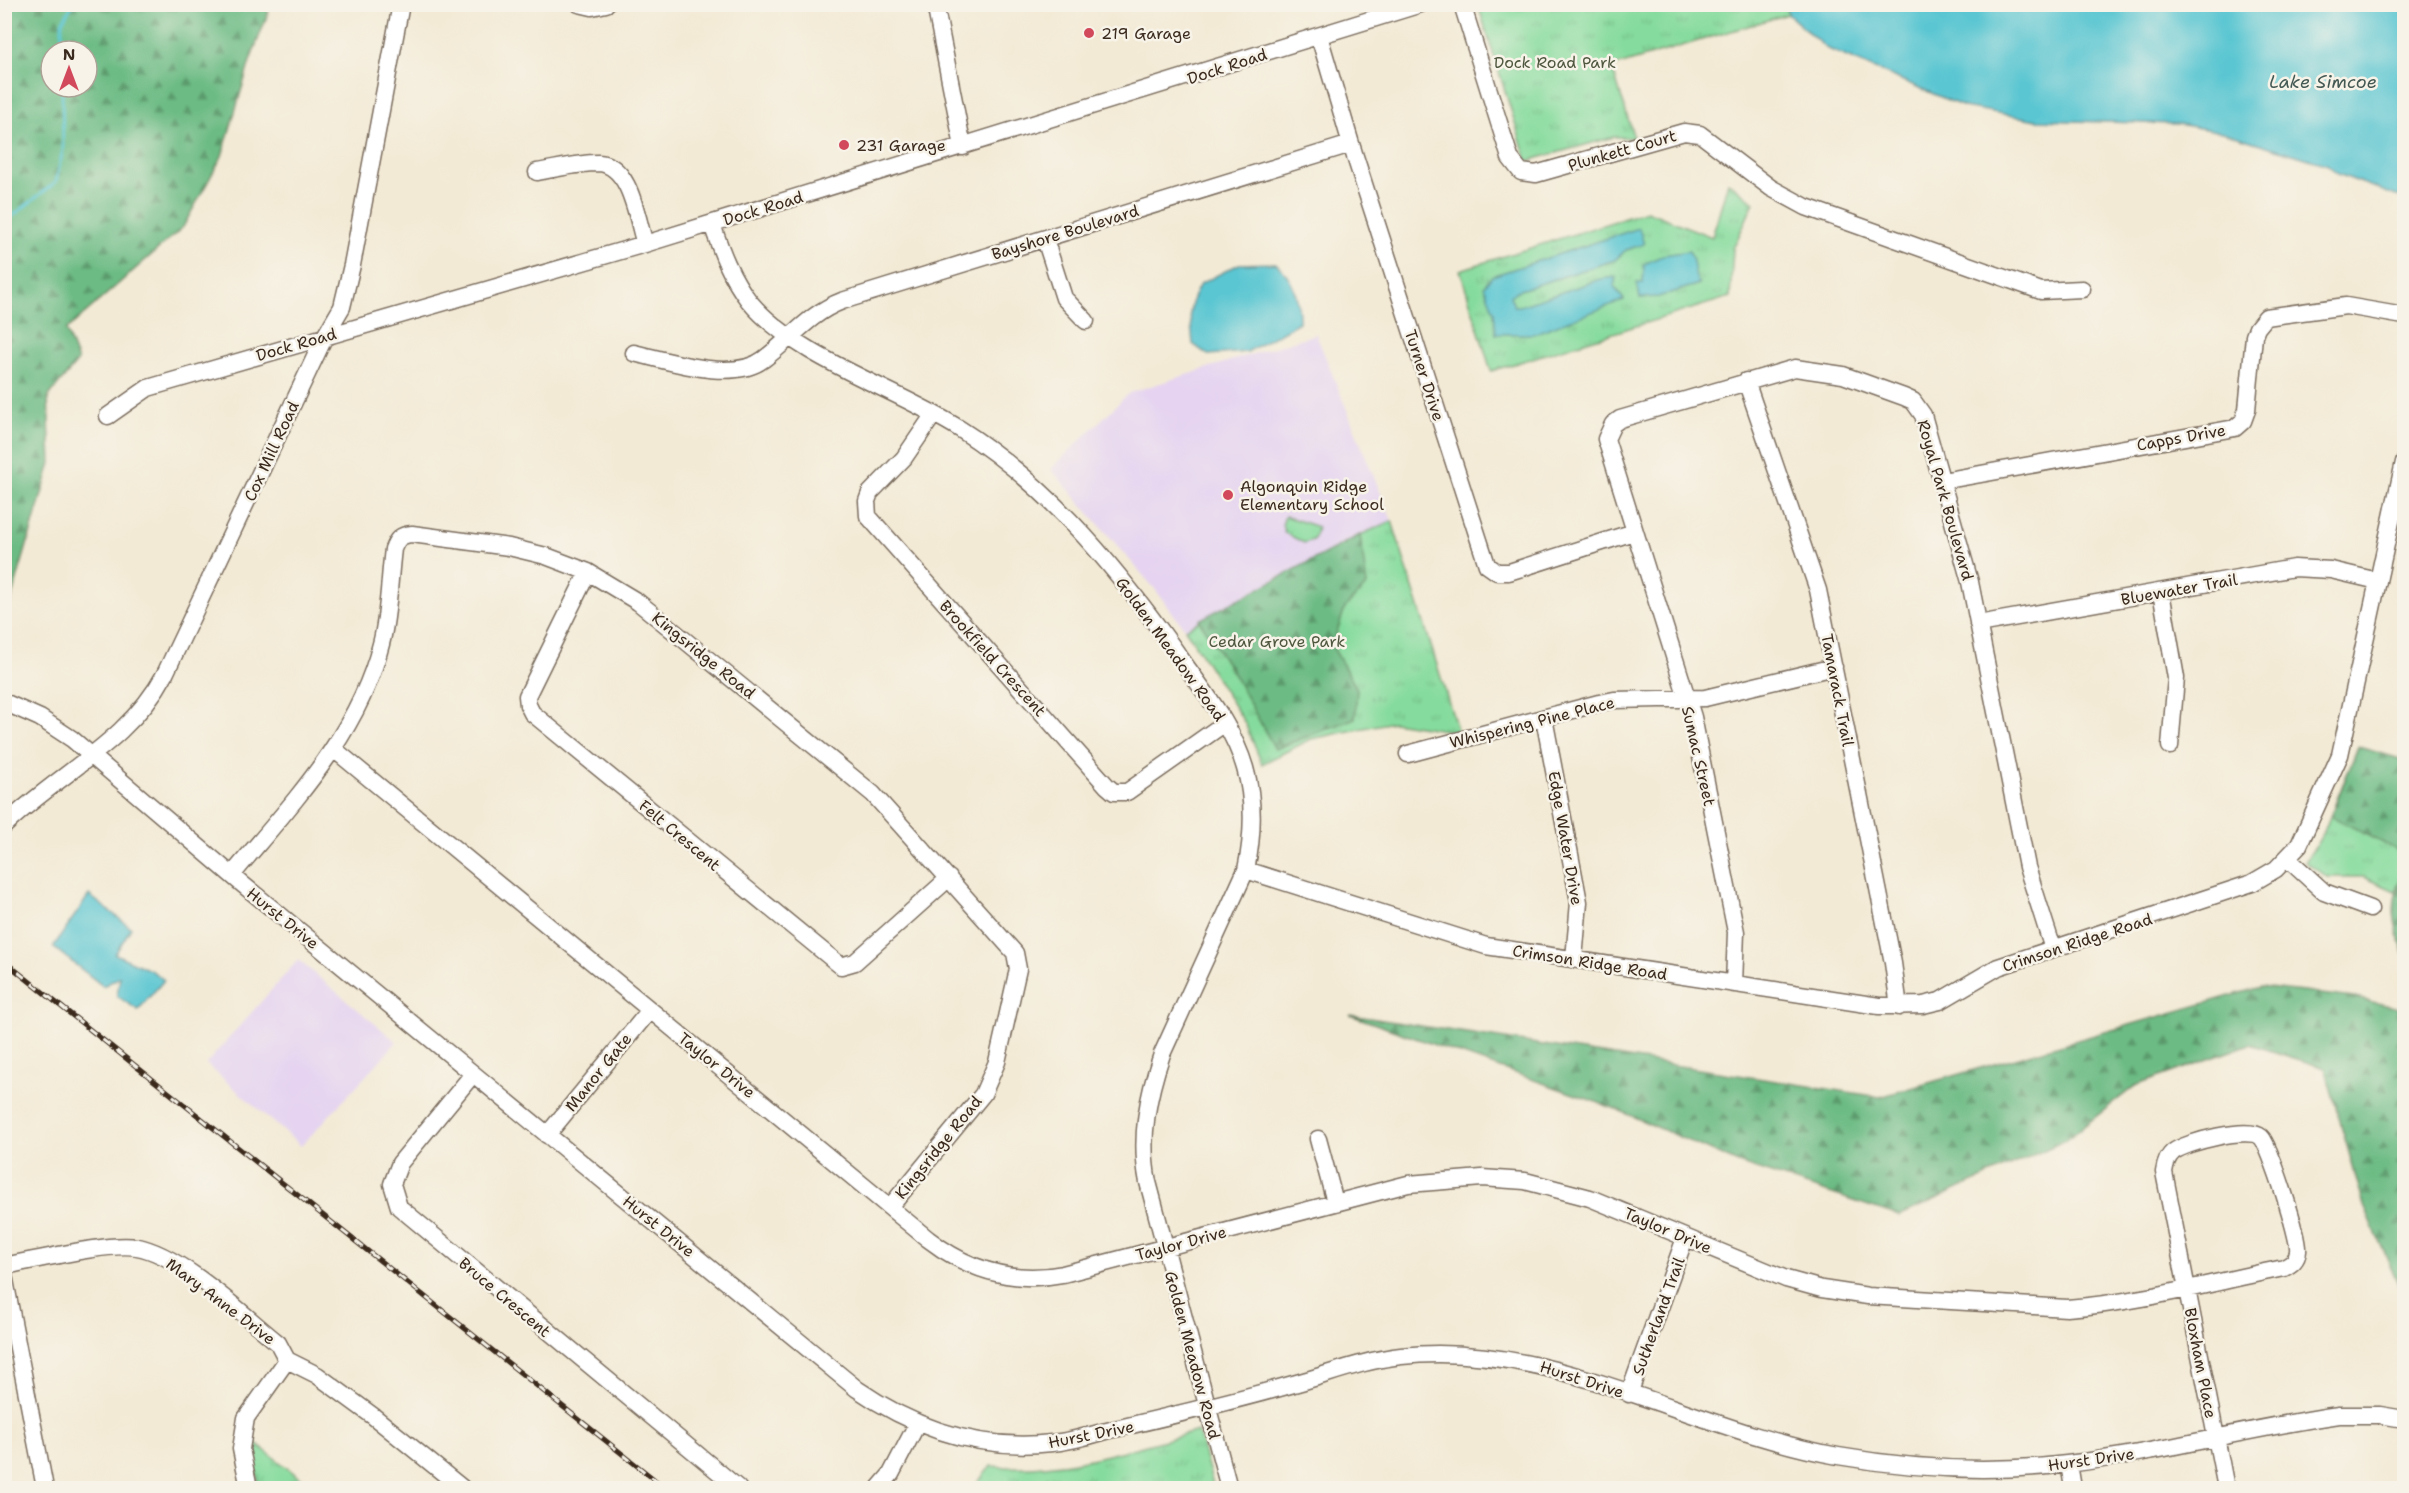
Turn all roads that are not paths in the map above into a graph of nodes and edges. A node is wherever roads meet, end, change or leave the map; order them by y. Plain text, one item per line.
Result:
1 (401, 4) edge
2 (579, 4) edge
3 (606, 4) edge
4 (935, 4) edge
5 (1421, 4) edge
6 (1462, 4) edge
7 (1319, 36) junction
8 (1351, 144) junction
9 (963, 147) junction
10 (537, 172) dead end
11 (712, 224) junction
12 (1045, 239) junction
13 (645, 244) junction
14 (2082, 290) dead end
15 (2404, 316) edge
16 (1086, 321) dead end
17 (325, 336) junction
18 (788, 338) junction
19 (634, 353) dead end
20 (1746, 381) junction
21 (934, 414) junction
22 (108, 416) dead end
23 (2404, 462) edge
24 (1942, 481) junction
25 (1634, 532) junction
26 (588, 572) junction
27 (2379, 581) junction
28 (2161, 592) junction
29 (1978, 624) junction
30 (1834, 667) junction
31 (1686, 698) junction
32 (4, 702) edge
33 (1544, 718) junction
34 (1226, 723) junction
35 (2170, 746) dead end
36 (335, 750) junction
37 (1408, 754) dead end
38 (92, 756) junction
39 (4, 826) edge
40 (2288, 859) junction
41 (1246, 870) junction
42 (232, 875) junction
43 (949, 878) junction
44 (2370, 909) dead end
45 (2053, 949) junction
46 (1574, 959) junction
47 (1734, 984) junction
48 (1899, 1007) junction
49 (650, 1010) junction
50 (473, 1074) junction
51 (547, 1135) junction
52 (1318, 1139) dead end
53 (1335, 1202) junction
54 (890, 1207) junction
55 (1685, 1238) junction
56 (1165, 1248) junction
57 (4, 1266) edge
58 (4, 1275) edge
59 (2186, 1288) junction
60 (287, 1360) junction
61 (1629, 1394) junction
62 (1207, 1408) junction
63 (2404, 1419) edge
64 (917, 1424) junction
65 (2216, 1437) junction
66 (2069, 1464) junction
67 (45, 1488) edge
68 (249, 1488) edge
69 (462, 1488) edge
70 (738, 1488) edge
71 (879, 1488) edge
72 (1229, 1488) edge
73 (2073, 1488) edge
74 (2226, 1488) edge

1 - 17 street, Cox Mill Road
2 - 3 street
4 - 9 street
5 - 7 street, Dock Road
6 - 14 street, Plunkett Court
7 - 8 street, Turner Drive
7 - 9 street, Dock Road
8 - 12 street, Bayshore Boulevard
8 - 25 street, Turner Drive
9 - 11 street, Dock Road
10 - 13 street
11 - 13 street, Dock Road
11 - 18 street, Golden Meadow Road
12 - 16 street
12 - 18 street, Bayshore Boulevard
13 - 17 street, Dock Road
15 - 24 street, Capps Drive
17 - 22 street, Dock Road
17 - 38 street, Cox Mill Road
18 - 19 street, Bayshore Boulevard
18 - 21 street, Golden Meadow Road
20 - 24 street, Royal Park Boulevard
20 - 25 street, Royal Park Boulevard
20 - 30 street, Tamarack Trail
21 - 34 street, Golden Meadow Road
21 - 34 street, Brookfield Crescent
23 - 27 street, Crimson Ridge Road
24 - 29 street, Royal Park Boulevard
25 - 31 street, Sumac Street
26 - 36 street, Kingsridge Road
26 - 43 street, Kingsridge Road
26 - 43 street, Felt Crescent
27 - 28 street, Bluewater Trail
27 - 40 street, Crimson Ridge Road
28 - 29 street, Bluewater Trail
28 - 35 street
29 - 45 street, Royal Park Boulevard
30 - 31 street, Whispering Pine Place
30 - 48 street, Tamarack Trail
31 - 33 street, Whispering Pine Place
31 - 47 street, Sumac Street
32 - 38 street, Hurst Drive
33 - 37 street, Whispering Pine Place
33 - 46 street, Edge Water Drive
34 - 41 street, Golden Meadow Road
36 - 42 street, Kingsridge Road
36 - 49 street, Taylor Drive
38 - 39 street, Cox Mill Road
38 - 42 street, Hurst Drive
40 - 44 street
40 - 45 street, Crimson Ridge Road
41 - 46 street, Crimson Ridge Road
41 - 56 street, Golden Meadow Road
42 - 50 street, Hurst Drive
43 - 54 street, Kingsridge Road
45 - 48 street, Crimson Ridge Road
46 - 47 street, Crimson Ridge Road
47 - 48 street, Crimson Ridge Road
49 - 51 street, Manor Gate
49 - 54 street, Taylor Drive
50 - 51 street, Hurst Drive
50 - 70 street, Bruce Crescent
51 - 64 street, Hurst Drive
52 - 53 street
53 - 55 street, Taylor Drive
53 - 56 street, Taylor Drive
54 - 56 street, Taylor Drive
55 - 59 street, Taylor Drive
55 - 61 street, Sutherland Trail
56 - 62 street, Golden Meadow Road
57 - 60 street, Mary Anne Drive
58 - 67 street
59 - 59 street, Bloxham Place
59 - 65 street, Bloxham Place
60 - 68 street
60 - 69 street, Mary Anne Drive
61 - 62 street, Hurst Drive
61 - 66 street, Hurst Drive
62 - 64 street, Hurst Drive
62 - 72 street, Golden Meadow Road
63 - 65 street, Hurst Drive
64 - 71 street
65 - 66 street, Hurst Drive
65 - 74 street, Bloxham Place
66 - 73 street

